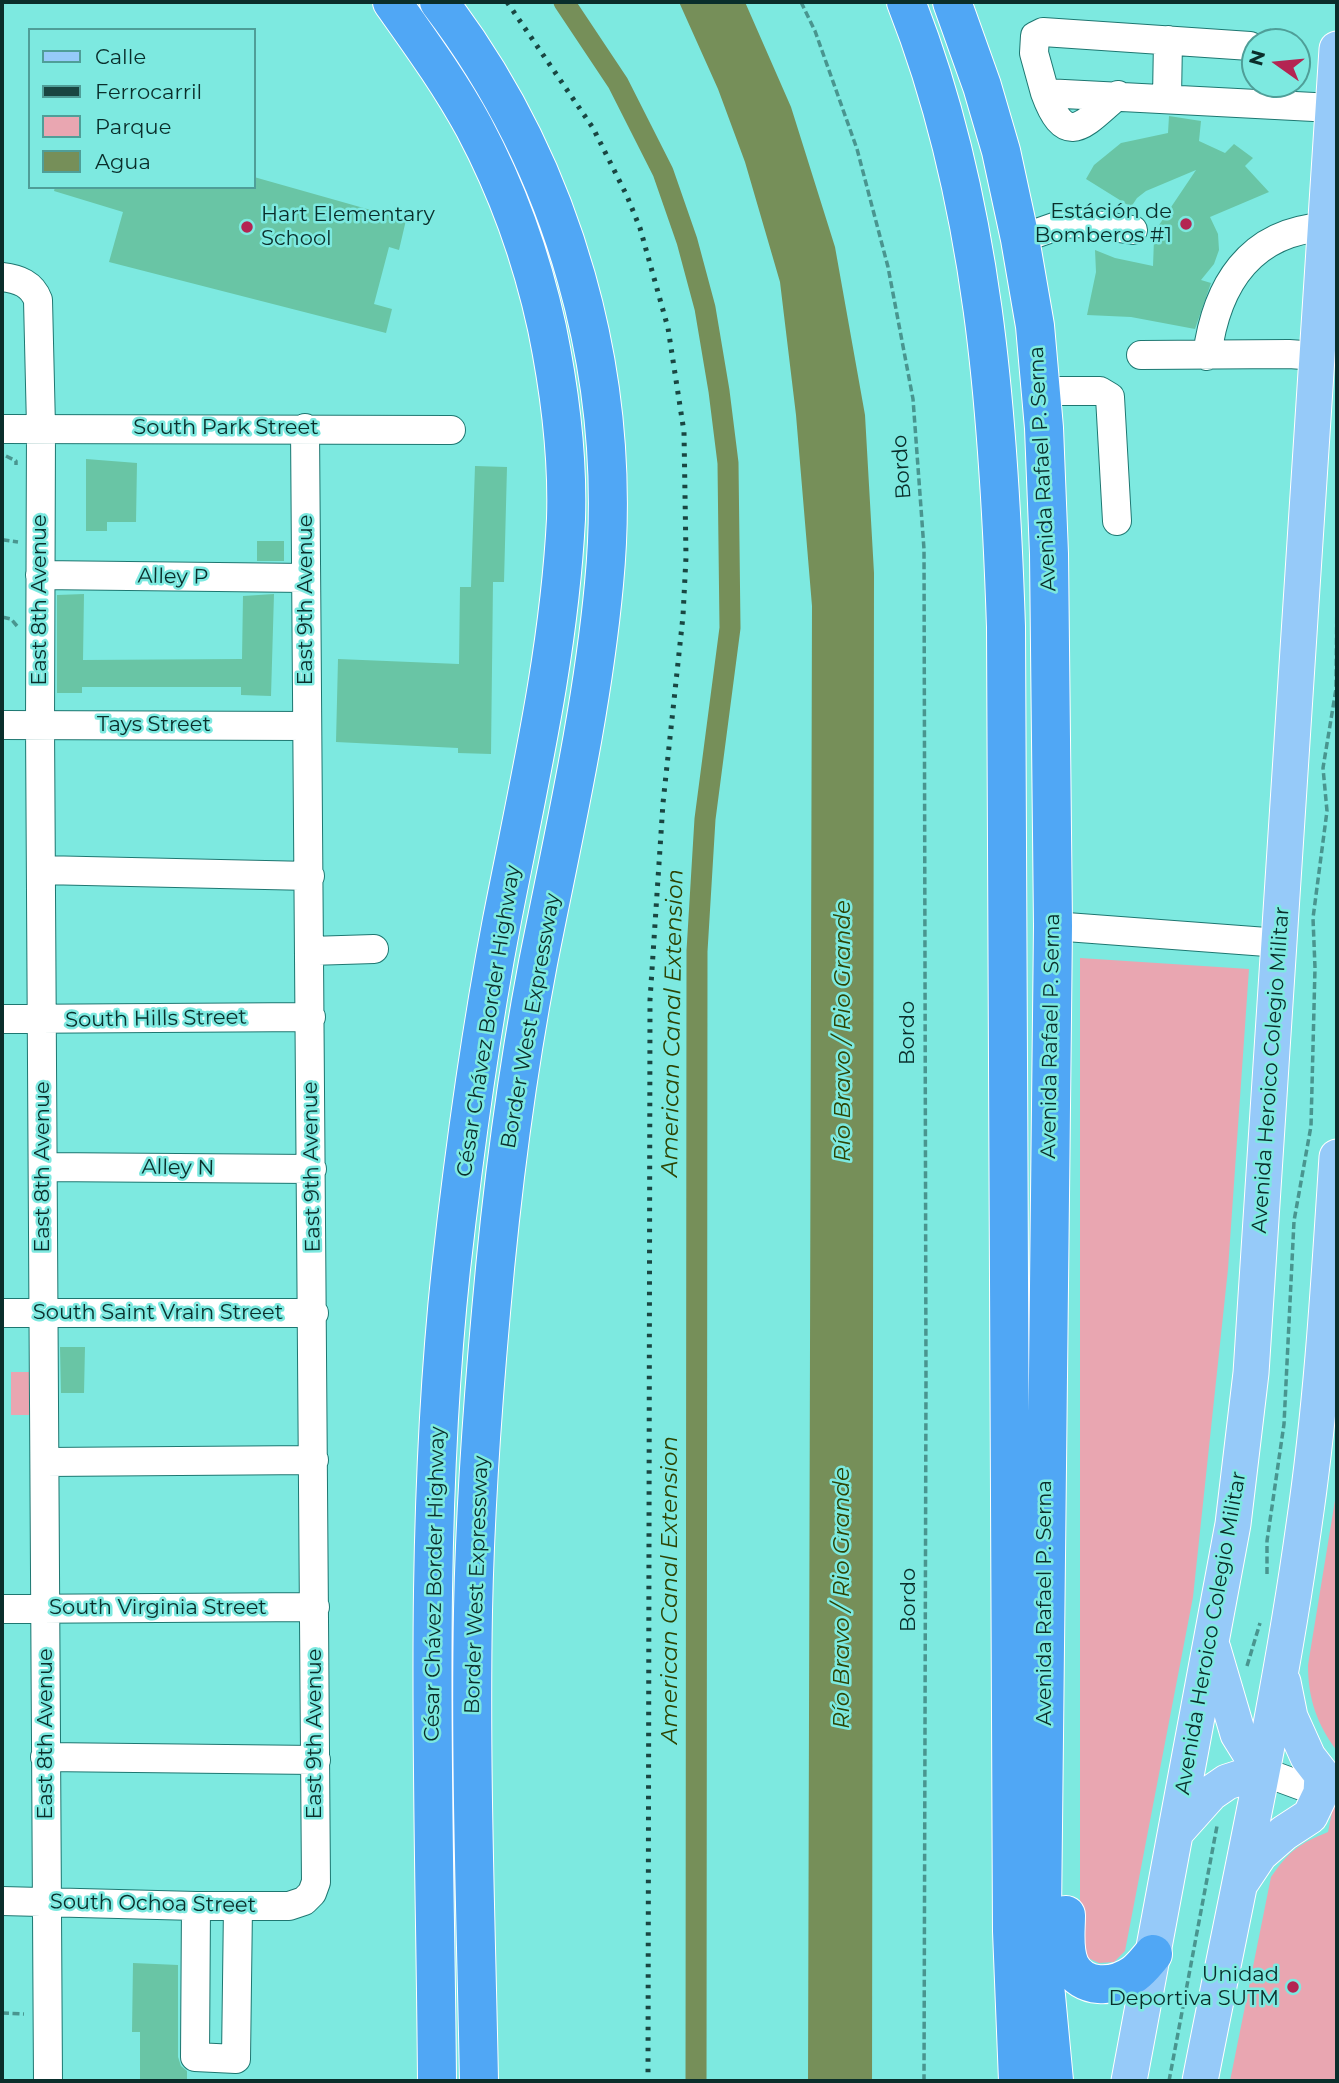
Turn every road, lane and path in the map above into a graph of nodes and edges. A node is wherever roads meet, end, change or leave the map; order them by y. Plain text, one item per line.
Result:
1 (392, 2) edge
2 (439, 2) edge
3 (802, 2) edge
4 (906, 2) edge
5 (952, 2) edge
6 (1167, 40) junction
7 (1241, 45) edge
8 (1337, 49) edge
9 (1167, 98) junction
10 (1333, 108) junction
11 (1324, 227) junction
12 (1133, 230) dead end
13 (1020, 239) junction
14 (2, 277) edge
15 (1141, 355) dead end
16 (1207, 356) junction
17 (1327, 365) edge
18 (1041, 391) junction
19 (41, 427) junction
20 (305, 428) junction
21 (2, 429) edge
22 (451, 430) dead end
23 (1337, 460) edge
24 (1307, 510) junction
25 (1117, 521) dead end
26 (40, 575) junction
27 (306, 578) junction
28 (40, 724) junction
29 (2, 725) edge
30 (307, 726) junction
31 (41, 870) junction
32 (310, 876) junction
33 (1053, 926) junction
34 (1279, 943) junction
35 (374, 949) dead end
36 (310, 951) junction
37 (311, 1017) junction
38 (2, 1019) edge
39 (43, 1020) junction
40 (1337, 1157) edge
41 (44, 1167) junction
42 (312, 1169) junction
43 (2, 1313) edge
44 (314, 1313) junction
45 (44, 1314) junction
46 (1047, 1411) junction
47 (314, 1460) junction
48 (45, 1462) junction
49 (315, 1607) junction
50 (2, 1609) edge
51 (46, 1609) junction
52 (1212, 1645) junction
53 (1280, 1668) junction
54 (45, 1757) junction
55 (316, 1760) junction
56 (1261, 1771) junction
57 (1321, 1793) junction
58 (1177, 1831) junction
59 (1238, 1887) junction
60 (2, 1900) edge
61 (48, 1901) junction
62 (304, 1901) joint
63 (196, 1906) junction
64 (238, 1906) junction
65 (196, 1944) junction
66 (237, 1945) junction
67 (1153, 1954) junction
68 (2, 2013) edge
69 (25, 2014) dead end
70 (48, 2081) edge
71 (436, 2081) edge
72 (480, 2081) edge
73 (924, 2081) edge
74 (1018, 2081) edge
75 (1054, 2081) edge
76 (1129, 2081) edge
77 (1200, 2081) edge

1 - 71 highway, César Chávez Border Highway
2 - 72 highway, Border West Expressway
3 - 73 path, Bordo
4 - 74 highway, Avenida Rafael P. Serna
5 - 13 highway, Avenida Rafael P. Serna
6 - 7 street
6 - 9 street
6 - 9 street
8 - 10 main road
9 - 10 street
10 - 11 main road
11 - 16 street
11 - 17 main road, Avenida Heroico Colegio Militar
12 - 13 street
13 - 18 highway, Avenida Rafael P. Serna
14 - 19 street, East 8th Avenue
15 - 16 street
16 - 17 street
17 - 24 main road, Avenida Heroico Colegio Militar
18 - 25 street
18 - 33 highway, Avenida Rafael P. Serna
19 - 20 street, South Park Street
19 - 21 street, South Park Street
19 - 26 street, East 8th Avenue
20 - 22 street, South Park Street
20 - 27 street, East 9th Avenue
23 - 24 main road
24 - 34 main road, Avenida Heroico Colegio Militar
26 - 27 street, Alley P
26 - 28 street, East 8th Avenue
27 - 30 street, East 9th Avenue
28 - 29 street, Tays Street
28 - 30 street, Tays Street
28 - 31 street, East 8th Avenue
30 - 32 street, East 9th Avenue
31 - 32 street
31 - 39 street, East 8th Avenue
32 - 36 street, East 9th Avenue
33 - 34 street
33 - 46 highway, Avenida Rafael P. Serna
34 - 52 main road, Avenida Heroico Colegio Militar
35 - 36 street
36 - 37 street, East 9th Avenue
37 - 39 street, South Hills Street
37 - 42 street, East 9th Avenue
38 - 39 street, South Hills Street
39 - 41 street, East 8th Avenue
40 - 53 main road
41 - 42 street, Alley N
41 - 45 street, East 8th Avenue
42 - 44 street, East 9th Avenue
43 - 45 street, South Saint Vrain Street
44 - 45 street, South Saint Vrain Street
44 - 47 street, East 9th Avenue
45 - 48 street, East 8th Avenue
46 - 67 highway
46 - 75 highway, Avenida Rafael P. Serna
47 - 48 street
47 - 49 street, East 9th Avenue
48 - 51 street, East 8th Avenue
49 - 51 street, South Virginia Street
49 - 55 street, East 9th Avenue
50 - 51 street, South Virginia Street
51 - 54 street, East 8th Avenue
52 - 56 main road
52 - 58 main road, Avenida Heroico Colegio Militar
53 - 56 main road
53 - 57 main road
54 - 55 street
54 - 61 street, East 8th Avenue
55 - 62 street, East 9th Avenue
56 - 57 street
56 - 58 main road
56 - 59 main road
57 - 59 main road
58 - 67 main road, Avenida Heroico Colegio Militar
59 - 77 main road
60 - 61 street, South Ochoa Street
61 - 63 street, South Ochoa Street
61 - 70 street, East 8th Avenue
62 - 64 street, South Ochoa Street
63 - 64 street, South Ochoa Street
63 - 65 street
64 - 66 street
65 - 66 street
65 - 66 street
67 - 76 main road, Avenida Heroico Colegio Militar
68 - 69 path

